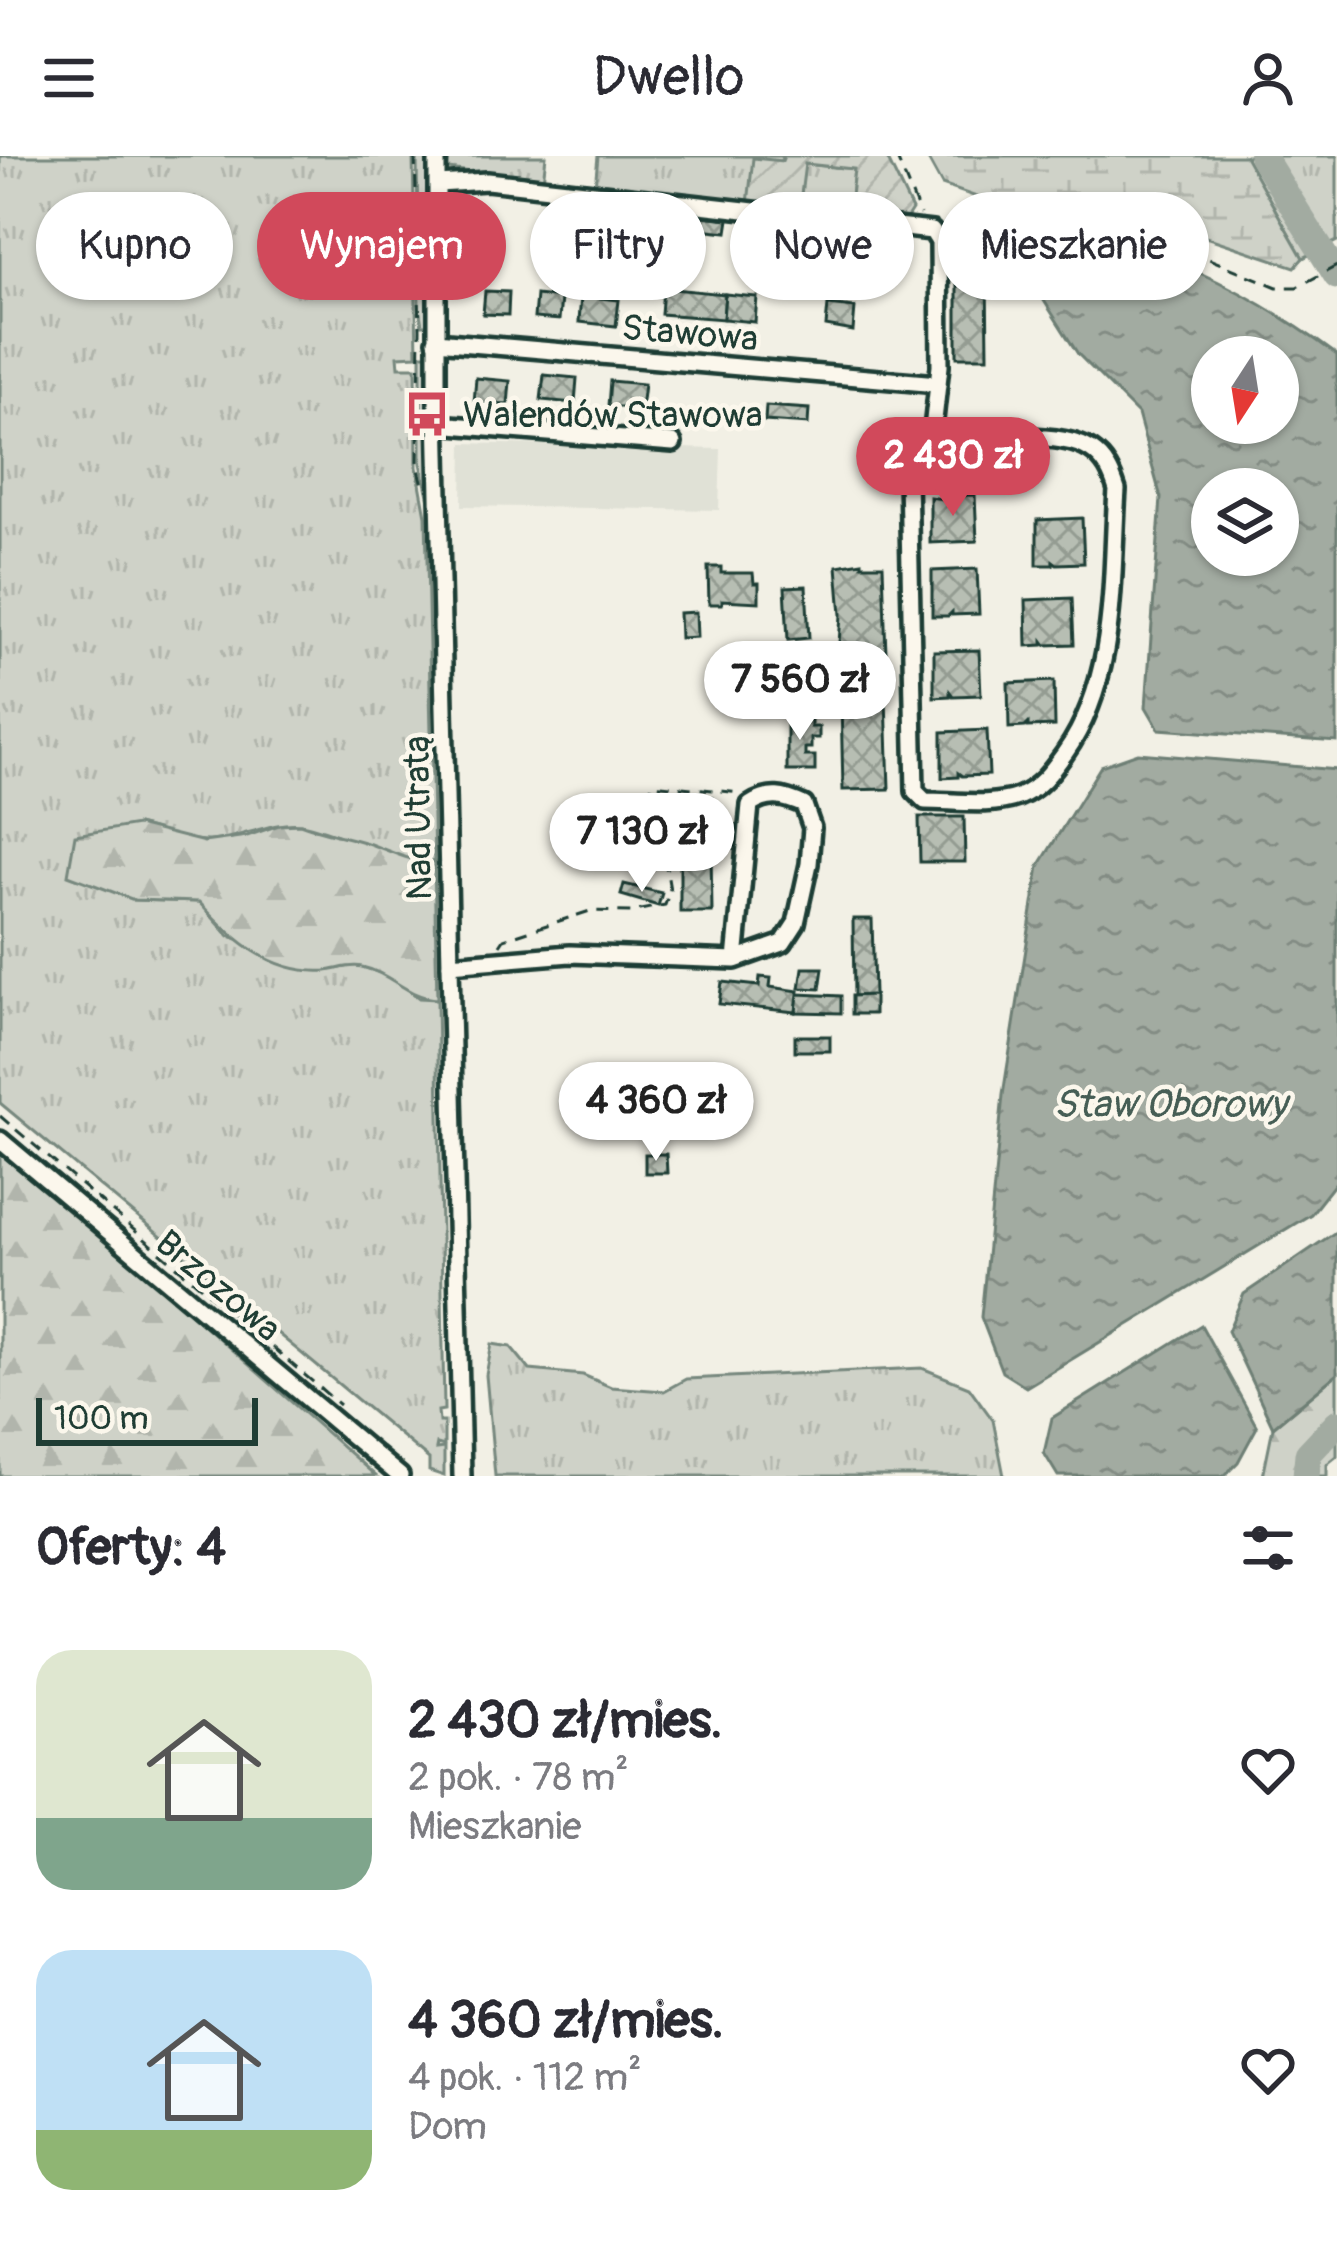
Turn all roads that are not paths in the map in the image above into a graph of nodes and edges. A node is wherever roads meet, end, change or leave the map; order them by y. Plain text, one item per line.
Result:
1 (437, 156) edge
2 (438, 184) junction
3 (436, 341) junction
4 (938, 384) junction
5 (438, 424) junction
6 (933, 429) junction
7 (946, 442) junction
8 (673, 443) dead end
9 (922, 458) junction
10 (735, 960) junction
11 (450, 964) junction
12 (0, 1140) edge
13 (400, 1476) edge
14 (462, 1476) edge

1 - 2 street, Nad Utratą
2 - 3 street, Nad Utratą
2 - 4 street
3 - 4 street, Stawowa
3 - 5 street, Nad Utratą
4 - 6 street
5 - 8 street
5 - 11 street, Nad Utratą
6 - 7 street
6 - 9 street
7 - 9 street
7 - 9 street
10 - 10 street
10 - 11 street
11 - 14 street, Nad Utratą
12 - 13 street, Brzozowa

